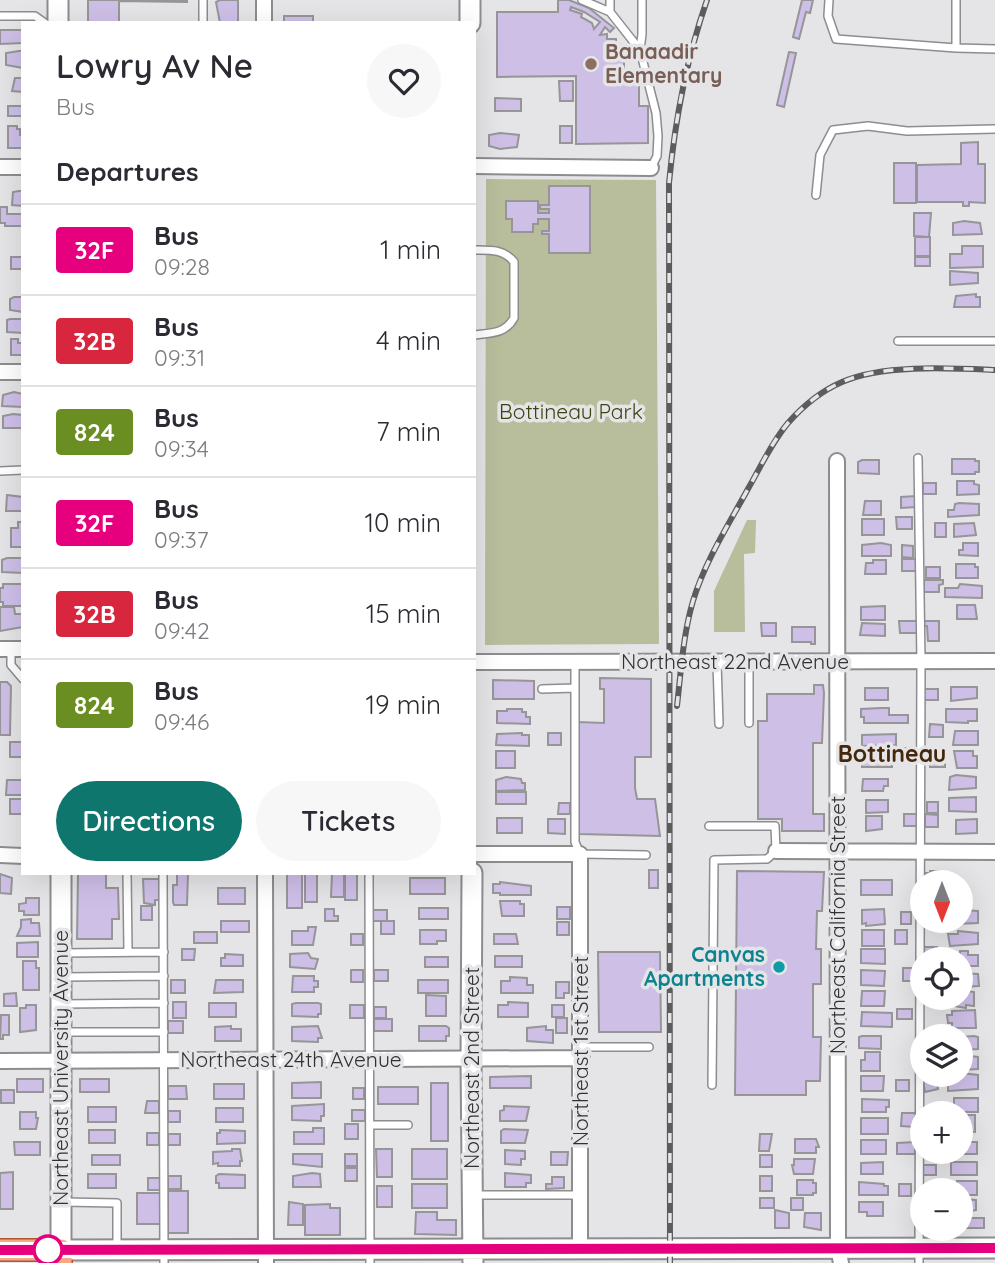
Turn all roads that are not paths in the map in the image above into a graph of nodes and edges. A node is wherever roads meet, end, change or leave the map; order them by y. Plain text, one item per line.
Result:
1 (58, 0) edge
2 (203, 0) edge
3 (264, 0) edge
4 (470, 0) edge
5 (582, 0) edge
6 (610, 0) edge
7 (642, 0) edge
8 (830, 0) edge
9 (956, 0) edge
10 (610, 12) junction
11 (0, 16) edge
12 (42, 21) edge
13 (58, 21) edge
14 (203, 21) edge
15 (264, 21) edge
16 (470, 21) edge
17 (956, 48) junction
18 (995, 49) edge
19 (640, 50) junction
20 (995, 129) edge
21 (476, 166) edge
22 (0, 167) edge
23 (21, 167) edge
24 (651, 167) joint
25 (816, 195) dead end
26 (476, 250) edge
27 (476, 335) edge
28 (898, 341) dead end
29 (995, 341) edge
30 (0, 372) edge
31 (21, 372) edge
32 (918, 458) dead end
33 (837, 461) dead end
34 (21, 470) edge
35 (0, 471) edge
36 (11, 649) edge
37 (717, 661) junction
38 (995, 661) edge
39 (476, 662) edge
40 (575, 662) junction
41 (749, 662) junction
42 (837, 662) junction
43 (921, 662) junction
44 (21, 677) edge
45 (575, 688) junction
46 (542, 689) dead end
47 (749, 723) dead end
48 (719, 724) dead end
49 (709, 826) dead end
50 (776, 851) junction
51 (839, 852) junction
52 (921, 852) junction
53 (995, 852) edge
54 (580, 853) junction
55 (476, 854) edge
56 (0, 855) edge
57 (646, 855) dead end
58 (21, 856) edge
59 (61, 875) edge
60 (127, 875) edge
61 (163, 875) edge
62 (265, 875) edge
63 (369, 875) edge
64 (472, 875) edge
65 (128, 952) junction
66 (163, 952) junction
67 (61, 953) junction
68 (164, 976) junction
69 (61, 977) junction
70 (164, 1003) junction
71 (61, 1004) junction
72 (61, 1032) junction
73 (164, 1032) junction
74 (649, 1047) dead end
75 (582, 1053) junction
76 (165, 1060) junction
77 (267, 1060) junction
78 (369, 1060) junction
79 (471, 1060) junction
80 (0, 1061) edge
81 (61, 1061) junction
82 (712, 1085) dead end
83 (370, 1125) junction
84 (408, 1125) dead end
85 (473, 1195) junction
86 (581, 1195) junction
87 (61, 1202) junction
88 (580, 1248) junction
89 (995, 1248) edge
90 (0, 1250) edge
91 (117, 1250) junction
92 (839, 1255) edge
93 (22, 1256) edge
94 (61, 1256) edge
95 (142, 1256) edge
96 (473, 1256) edge
97 (919, 1256) edge
98 (164, 1257) edge
99 (266, 1257) edge
100 (370, 1257) edge

1 - 13 main road
2 - 14 lane
3 - 15 street
4 - 16 main road
5 - 10 lane
6 - 10 lane
7 - 19 lane
8 - 17 lane
9 - 17 lane
10 - 19 lane
11 - 12 lane
17 - 18 lane
19 - 24 lane
20 - 25 lane
21 - 24 street
22 - 23 street
26 - 27 lane
28 - 29 lane
30 - 31 street
32 - 43 lane
33 - 42 street, Northeast California Street
34 - 35 lane
36 - 44 lane
37 - 40 street, Northeast 22nd Avenue
37 - 41 street, Northeast 22nd Avenue
37 - 48 lane
38 - 43 street, Northeast 22nd Avenue
39 - 40 street, Northeast 22nd Avenue
40 - 45 lane
41 - 42 street, Northeast 22nd Avenue
41 - 47 lane
42 - 43 street, Northeast 22nd Avenue
42 - 51 street, Northeast California Street
43 - 52 lane
45 - 46 lane
45 - 54 lane
49 - 50 lane
50 - 51 street
50 - 82 lane
51 - 52 street
51 - 92 street, Northeast California Street
52 - 53 street
52 - 97 lane
54 - 55 street
54 - 57 lane
54 - 75 street, Northeast 1st Street
56 - 58 street
59 - 67 main road, Northeast University Avenue
60 - 65 lane
61 - 66 lane
62 - 77 street
63 - 78 lane
64 - 79 main road, Northeast 2nd Street
65 - 66 lane
65 - 67 lane
66 - 68 lane
67 - 69 main road, Northeast University Avenue
68 - 69 lane
68 - 70 lane
69 - 71 main road, Northeast University Avenue
70 - 71 lane
70 - 73 lane
71 - 72 main road, Northeast University Avenue
72 - 73 lane
72 - 81 main road, Northeast University Avenue
73 - 76 lane
74 - 75 lane
75 - 79 street, Northeast 24th Avenue
75 - 86 street, Northeast 1st Street
76 - 77 street, Northeast 24th Avenue
76 - 81 street, Northeast 24th Avenue
76 - 98 lane
77 - 78 street, Northeast 24th Avenue
77 - 99 street
78 - 79 street, Northeast 24th Avenue
78 - 83 lane
79 - 85 main road, Northeast 2nd Street
80 - 81 street, Northeast 24th Avenue
81 - 87 main road, Northeast University Avenue
83 - 84 lane
83 - 100 lane
85 - 86 lane
85 - 96 main road, Northeast 2nd Street
86 - 88 street, Northeast 1st Street
87 - 91 lane
87 - 94 main road, Northeast University Avenue
88 - 92 main road
88 - 96 main road
89 - 97 main road
90 - 93 main road
91 - 94 main road
91 - 95 main road
92 - 97 main road
93 - 94 main road
95 - 98 main road
96 - 100 main road
98 - 99 main road
99 - 100 main road

